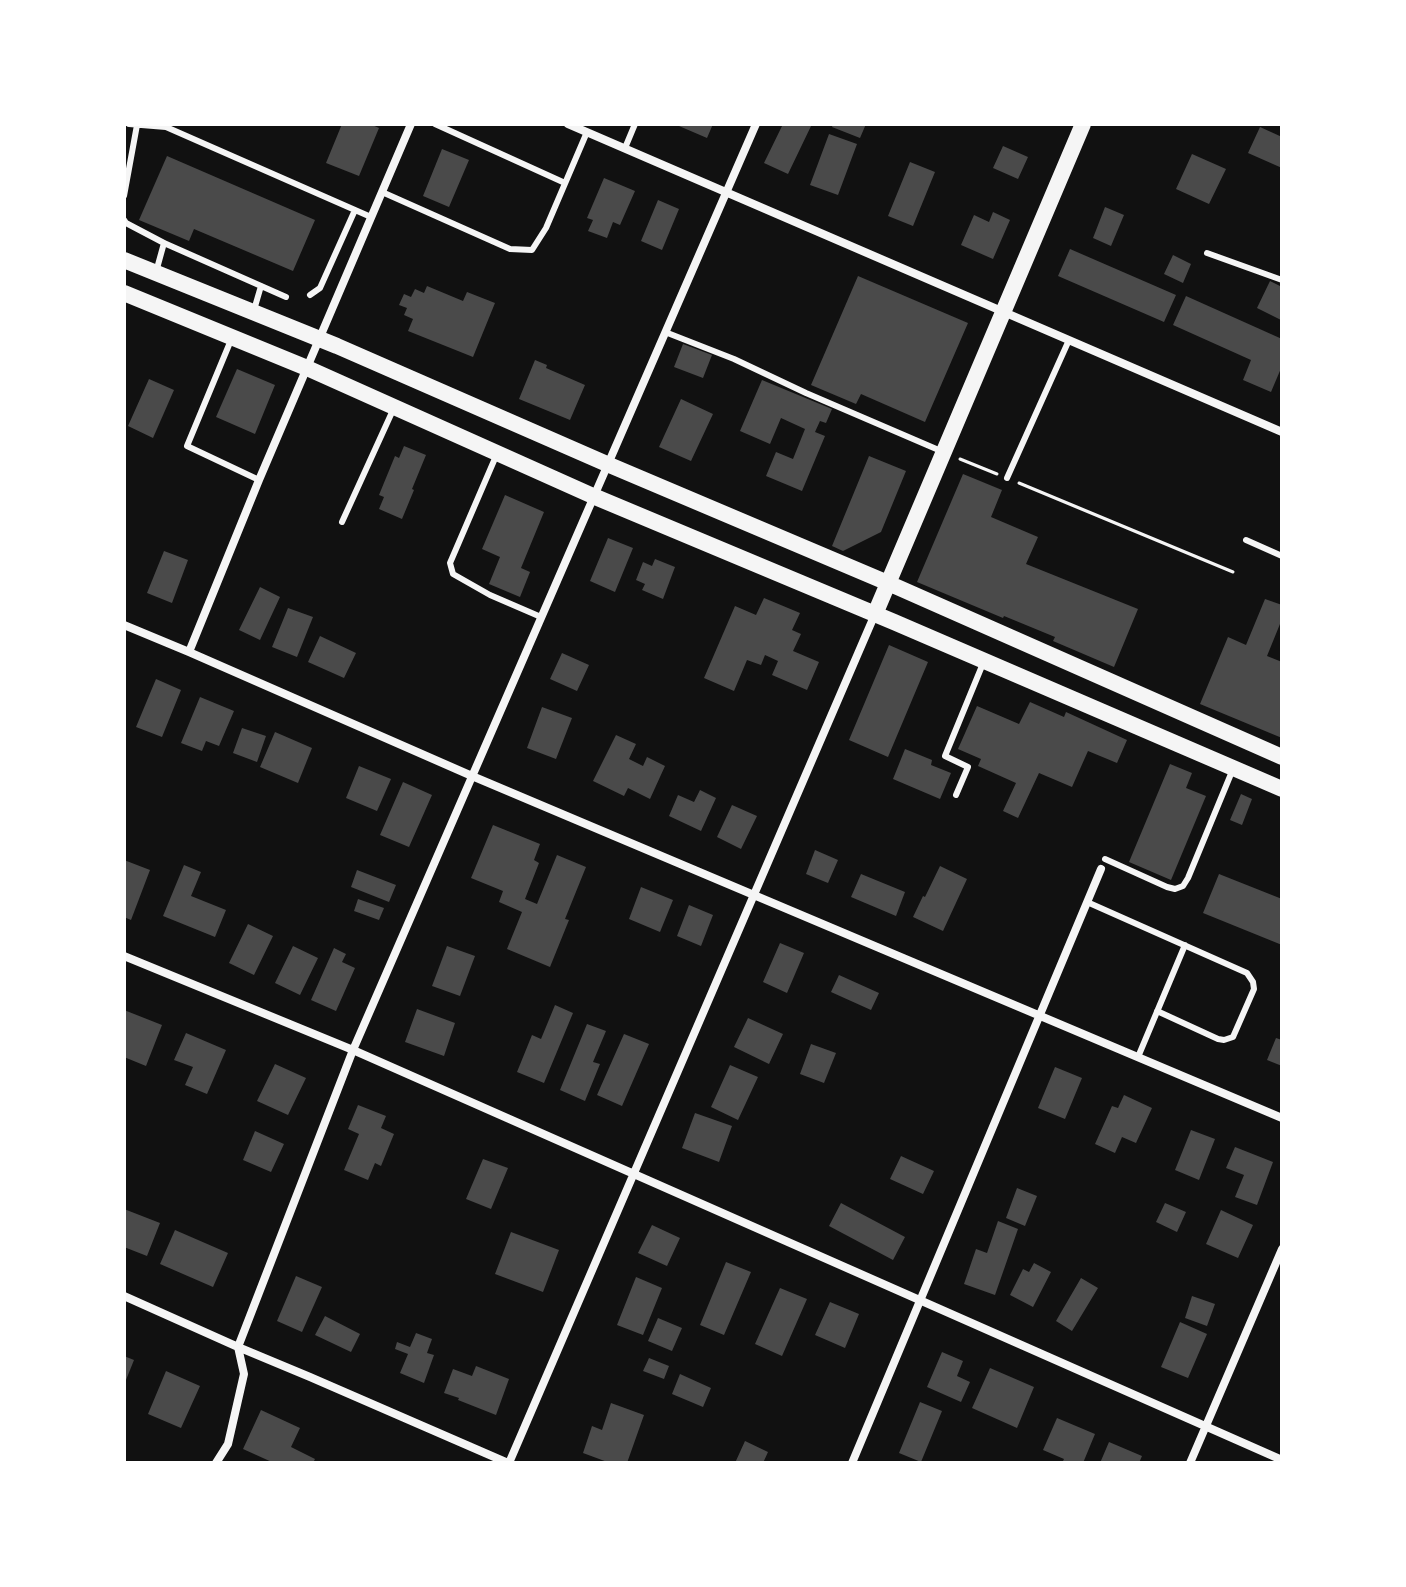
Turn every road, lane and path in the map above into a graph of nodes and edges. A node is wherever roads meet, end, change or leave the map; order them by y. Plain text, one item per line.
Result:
1 (129, 124) edge
2 (411, 124) edge
3 (435, 124) edge
4 (568, 124) edge
5 (635, 124) edge
6 (756, 124) edge
7 (1083, 124) edge
8 (137, 125) edge
9 (587, 132) junction
10 (625, 148) junction
11 (565, 183) junction
12 (382, 192) junction
13 (725, 192) junction
14 (124, 196) edge
15 (355, 210) junction
16 (371, 217) junction
17 (124, 220) edge
18 (164, 243) junction
19 (1207, 253) dead end
20 (124, 260) edge
21 (156, 272) junction
22 (1282, 280) edge
23 (261, 286) junction
24 (124, 293) edge
25 (310, 295) dead end
26 (286, 297) dead end
27 (253, 311) junction
28 (1004, 312) junction
29 (665, 332) junction
30 (232, 337) junction
31 (319, 338) junction
32 (1069, 340) junction
33 (307, 368) junction
34 (394, 407) junction
35 (1282, 432) edge
36 (944, 452) junction
37 (498, 453) junction
38 (607, 464) junction
39 (1007, 478) junction
40 (259, 480) junction
41 (593, 496) junction
42 (342, 522) dead end
43 (1246, 540) dead end
44 (1282, 556) edge
45 (1233, 572) dead end
46 (888, 583) junction
47 (875, 614) junction
48 (541, 617) junction
49 (124, 625) edge
50 (189, 652) junction
51 (984, 661) junction
52 (1282, 757) edge
53 (1233, 768) junction
54 (472, 776) junction
55 (1282, 789) edge
56 (956, 795) dead end
57 (1105, 859) dead end
58 (1101, 869) dead end
59 (753, 895) junction
60 (1087, 902) junction
61 (1185, 945) junction
62 (124, 956) edge
63 (1157, 1011) junction
64 (1039, 1015) junction
65 (353, 1050) junction
66 (1138, 1057) junction
67 (1282, 1118) edge
68 (633, 1175) junction
69 (1282, 1249) edge
70 (124, 1296) edge
71 (920, 1300) junction
72 (238, 1347) junction
73 (1205, 1427) junction
74 (1282, 1460) edge
75 (216, 1463) edge
76 (508, 1463) edge
77 (852, 1463) edge
78 (1190, 1463) edge

1 - 8 lane
2 - 12 street
3 - 11 lane
4 - 9 street
5 - 10 lane
6 - 13 street
7 - 28 main road
8 - 14 lane
8 - 15 lane
9 - 10 street
9 - 11 lane
10 - 13 street
11 - 12 lane
12 - 16 street
13 - 28 street
13 - 29 street
15 - 16 lane
15 - 25 lane
16 - 31 street
17 - 18 lane
18 - 21 lane
18 - 23 lane
19 - 22 lane
20 - 21 main road
21 - 27 main road
23 - 26 lane
23 - 27 lane
24 - 30 main road
27 - 31 main road
28 - 32 street
28 - 36 main road
29 - 36 lane
29 - 38 street
30 - 33 main road
30 - 40 lane
31 - 33 street
31 - 38 main road
32 - 35 street
32 - 39 lane
33 - 34 main road
33 - 40 street
34 - 37 main road
34 - 42 lane
36 - 39 path
36 - 46 main road
37 - 41 main road
37 - 48 lane
38 - 41 street
38 - 46 main road
39 - 45 path
40 - 50 street
41 - 47 main road
41 - 48 street
43 - 44 lane
46 - 47 main road
46 - 52 main road
47 - 51 main road
47 - 59 street
48 - 54 street
49 - 50 street
50 - 54 street
51 - 53 main road
51 - 56 lane
53 - 55 main road
53 - 57 lane
54 - 59 street
54 - 65 street
58 - 60 street
59 - 64 street
59 - 68 street
60 - 61 lane
60 - 64 street
61 - 63 lane
61 - 63 lane
62 - 65 street
63 - 66 lane
64 - 66 street
64 - 71 street
65 - 68 street
65 - 72 street
66 - 67 street
68 - 71 street
68 - 76 street
69 - 73 street
70 - 72 street
71 - 73 street
71 - 77 street
72 - 75 street
72 - 76 street
73 - 74 street
73 - 78 street

